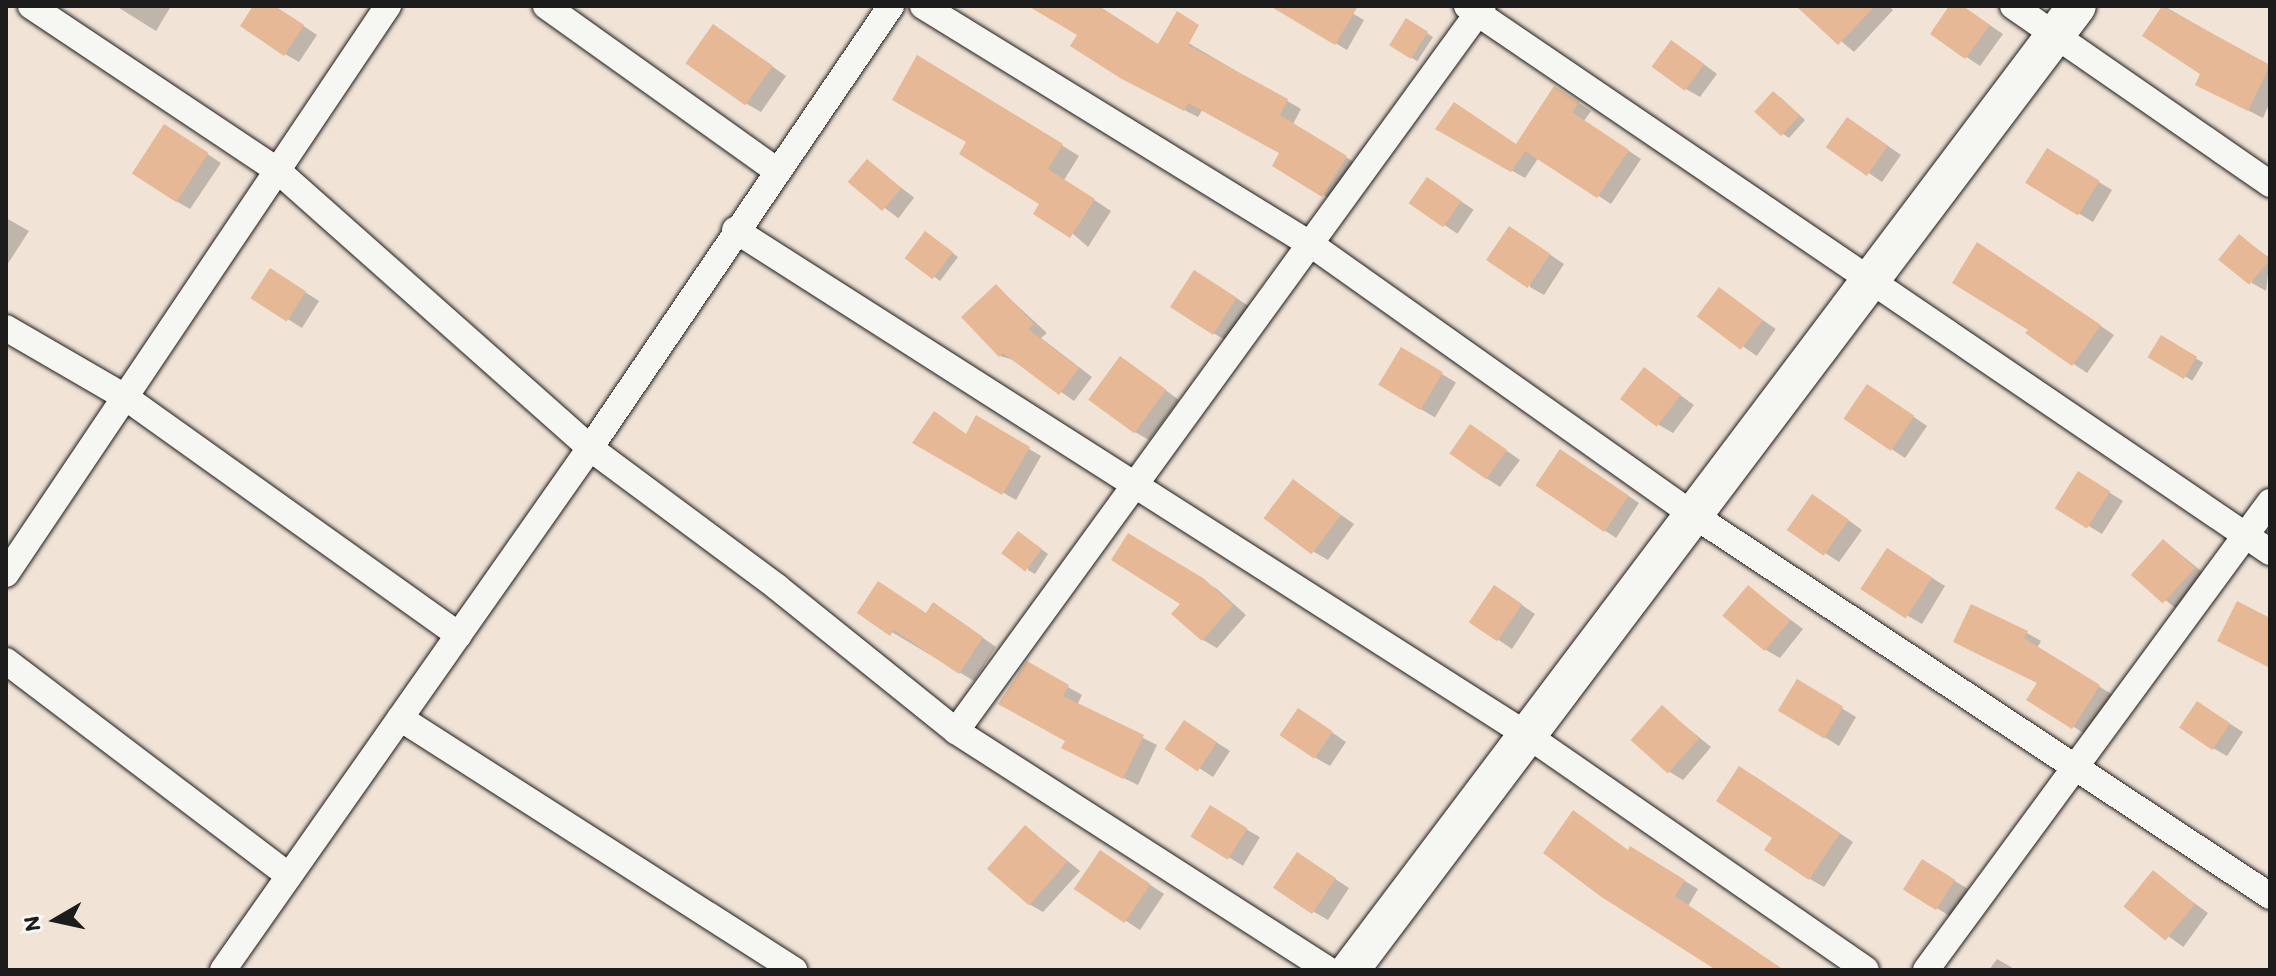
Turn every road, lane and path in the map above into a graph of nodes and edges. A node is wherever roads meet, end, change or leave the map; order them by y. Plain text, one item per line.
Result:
1 (31, 6) edge
2 (388, 6) edge
3 (546, 6) edge
4 (891, 6) edge
5 (923, 6) edge
6 (2013, 6) edge
7 (1476, 8) edge
8 (2066, 21) edge
9 (277, 170) junction
10 (776, 170) junction
11 (2270, 184) edge
12 (735, 230) junction
13 (1312, 245) junction
14 (1868, 284) junction
15 (6, 328) edge
16 (125, 397) junction
17 (590, 448) junction
18 (1134, 489) junction
19 (2270, 502) edge
20 (1695, 516) junction
21 (2243, 533) junction
22 (2270, 552) edge
23 (6, 574) edge
24 (459, 635) junction
25 (6, 661) edge
26 (400, 718) junction
27 (956, 731) junction
28 (1527, 735) junction
29 (2073, 767) junction
30 (289, 876) junction
31 (2270, 896) edge
32 (223, 970) edge
33 (794, 970) edge
34 (1328, 970) edge
35 (1350, 970) edge
36 (1866, 970) edge
37 (1926, 970) edge

1 - 9 street
2 - 9 street
3 - 10 street
4 - 10 street
5 - 13 street
6 - 8 street
7 - 13 street
7 - 14 street
8 - 11 street
8 - 14 street
9 - 16 street
9 - 17 street
10 - 12 street
12 - 17 street
12 - 18 street
13 - 18 street
13 - 20 street
14 - 20 street
14 - 21 street
15 - 16 street
16 - 23 street
16 - 24 street
17 - 24 street
17 - 27 street
18 - 27 street
18 - 28 street
19 - 21 street
20 - 28 street
20 - 29 street
21 - 22 street
21 - 29 street
24 - 26 street
25 - 30 street
26 - 30 street
26 - 33 street
27 - 34 street
28 - 35 street
28 - 36 street
29 - 31 street
29 - 37 street
30 - 32 street

